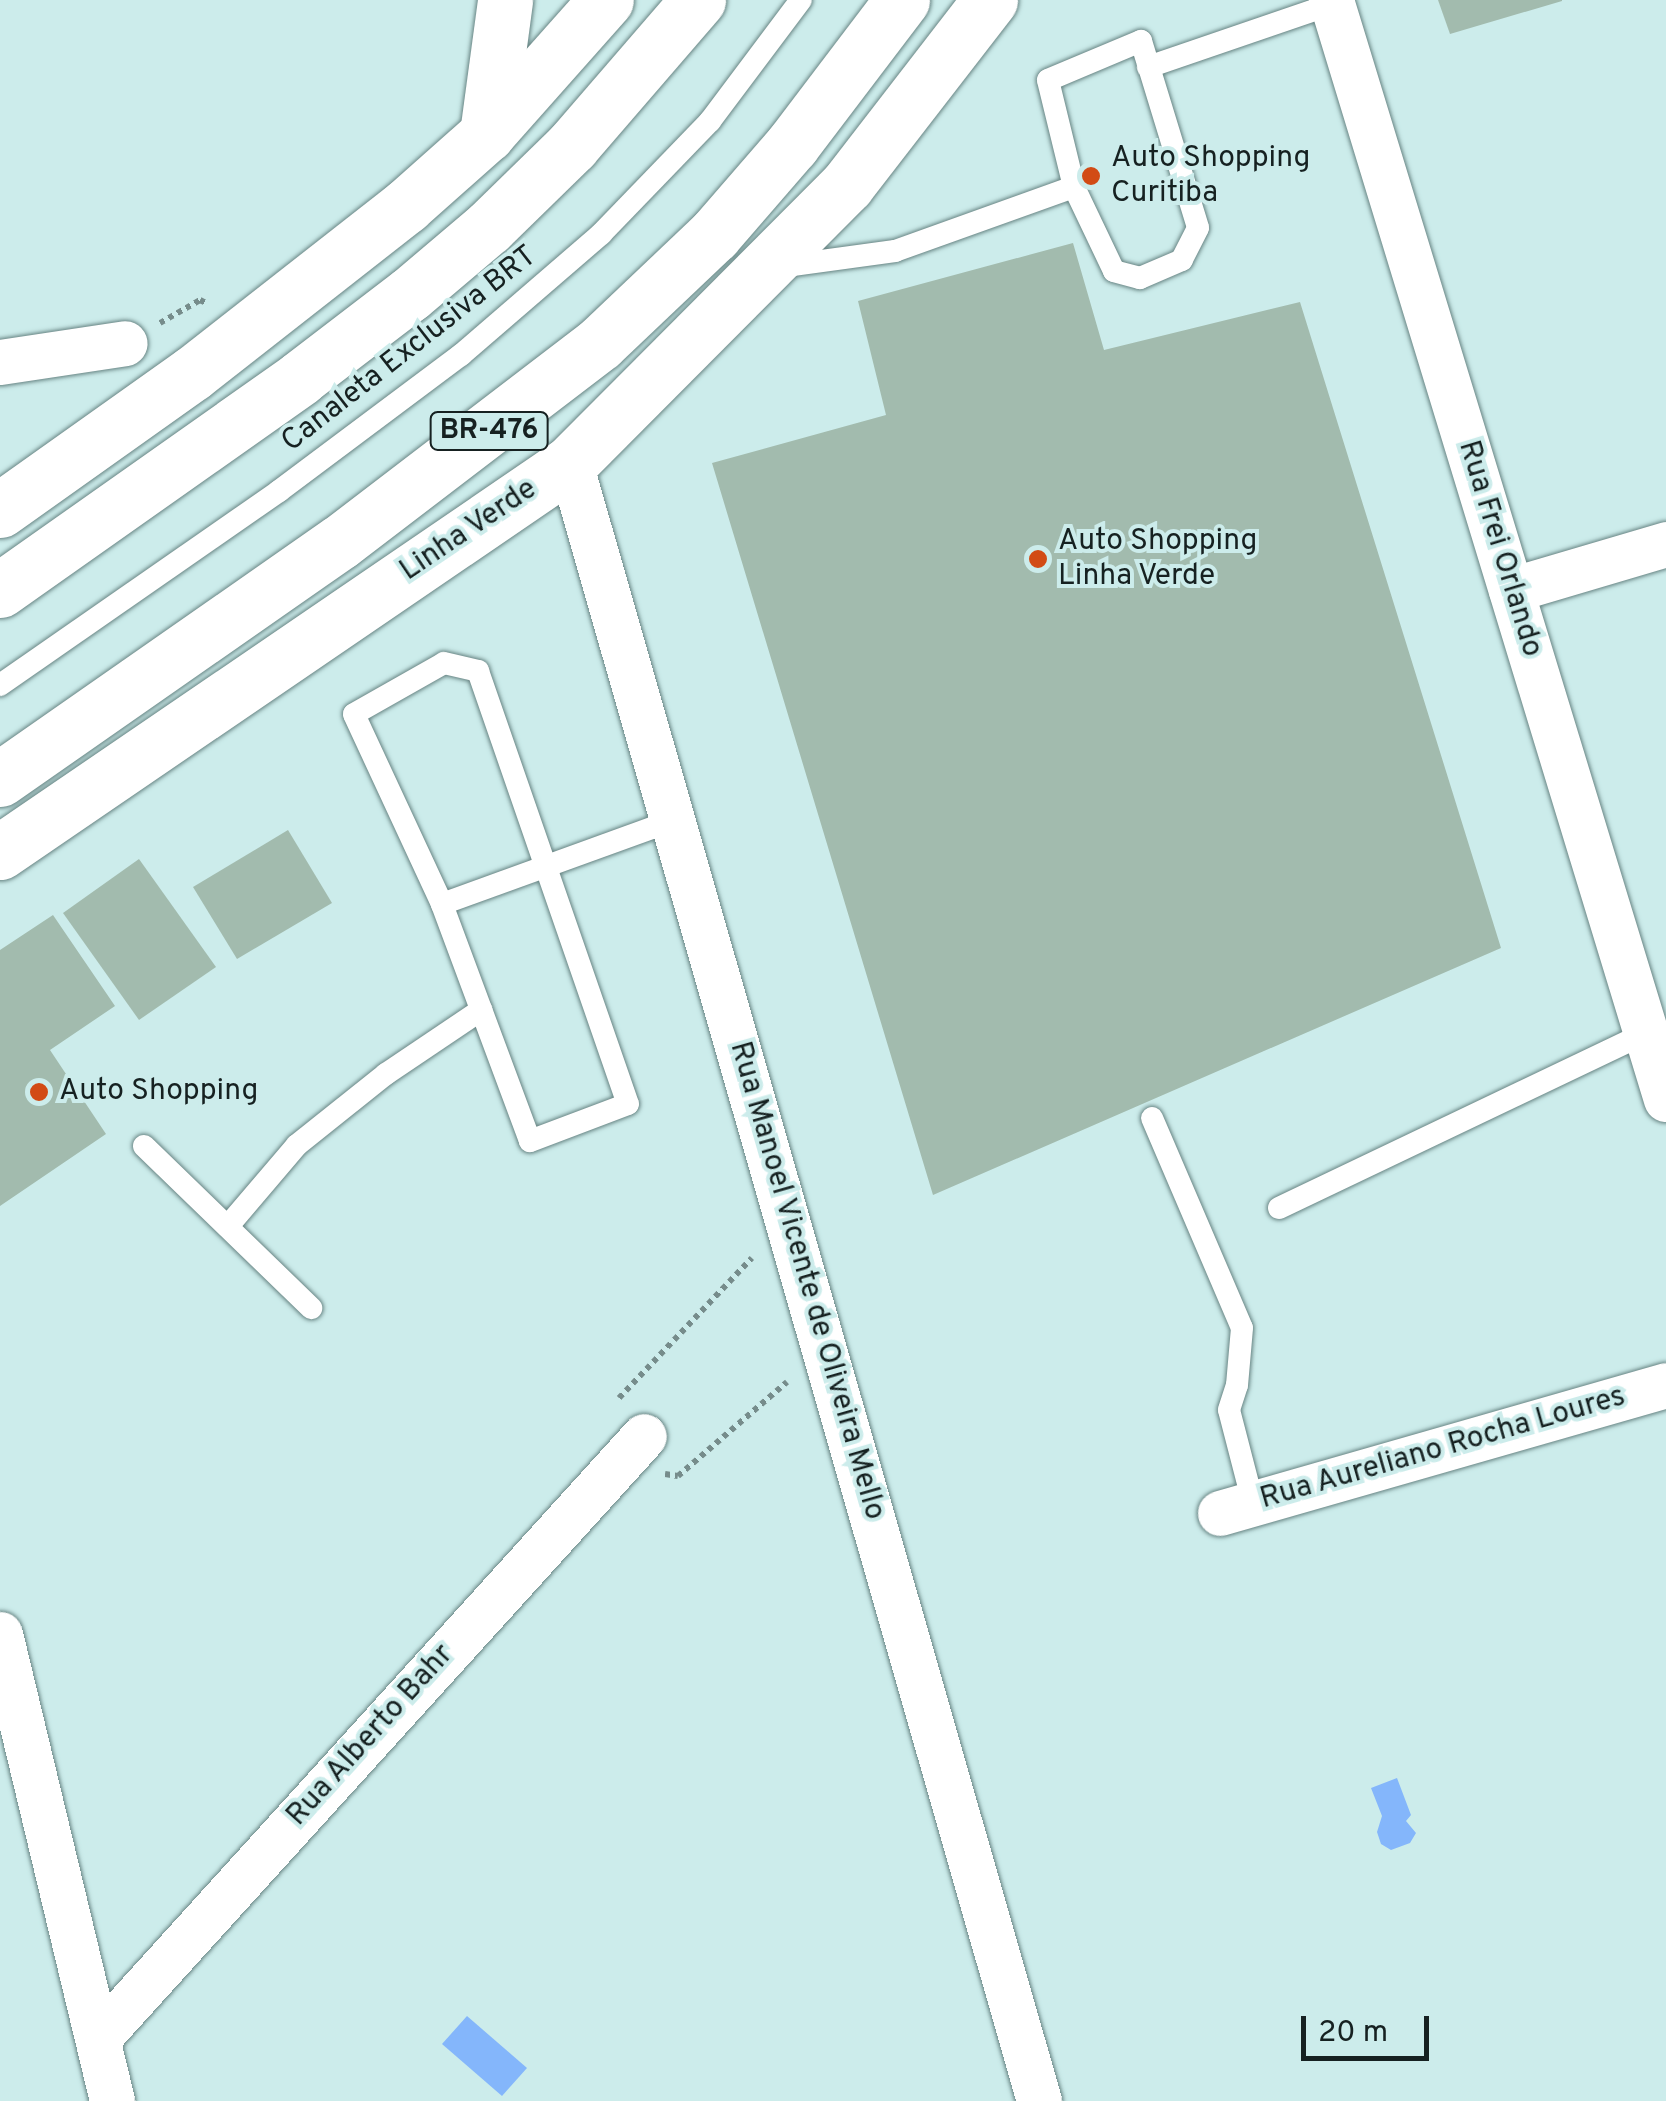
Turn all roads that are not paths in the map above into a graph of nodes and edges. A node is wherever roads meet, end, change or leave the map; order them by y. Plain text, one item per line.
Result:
1 (505, 0) edge
2 (606, 0) edge
3 (698, 0) edge
4 (801, 0) edge
5 (902, 0) edge
6 (990, 0) edge
7 (1332, 2) edge
8 (1148, 67) junction
9 (487, 134) junction
10 (1074, 187) junction
11 (765, 269) junction
12 (124, 343) dead end
13 (0, 362) edge
14 (570, 463) junction
15 (0, 510) edge
16 (1666, 544) edge
17 (0, 590) edge
18 (1511, 590) junction
19 (0, 685) edge
20 (0, 779) edge
21 (674, 820) junction
22 (0, 852) edge
23 (548, 866) junction
24 (442, 904) junction
25 (480, 1010) junction
26 (1646, 1033) junction
27 (1666, 1099) edge
28 (1152, 1118) dead end
29 (144, 1146) dead end
30 (1279, 1208) dead end
31 (228, 1226) junction
32 (311, 1308) dead end
33 (1666, 1385) edge
34 (637, 1443) road end
35 (1237, 1508) joint
36 (0, 1634) edge
37 (100, 2037) junction
38 (112, 2101) edge
39 (1039, 2101) edge

1 - 9 main road
2 - 9 main road
3 - 17 main road
4 - 19 lane, Canaleta Exclusiva BRT
5 - 20 main road, BR-476
6 - 11 main road, Linha Verde
7 - 8 lane
7 - 18 street, Rua Frei Orlando
8 - 10 lane
8 - 10 lane
9 - 15 main road
10 - 11 lane
11 - 14 main road, Linha Verde
12 - 13 street
14 - 21 street, Rua Manoel Vicente de Oliveira Mello
14 - 22 main road, Linha Verde
16 - 18 street
18 - 26 street, Rua Frei Orlando
21 - 23 lane
21 - 39 street, Rua Manoel Vicente de Oliveira Mello
23 - 24 lane
23 - 24 lane
23 - 25 lane
24 - 25 lane
25 - 31 lane
26 - 27 street, Rua Frei Orlando
26 - 30 lane
28 - 35 lane
29 - 31 lane
31 - 32 lane
33 - 35 street, Rua Aureliano Rocha Loures
34 - 37 street, Rua Alberto Bahr
36 - 37 street
37 - 38 street

